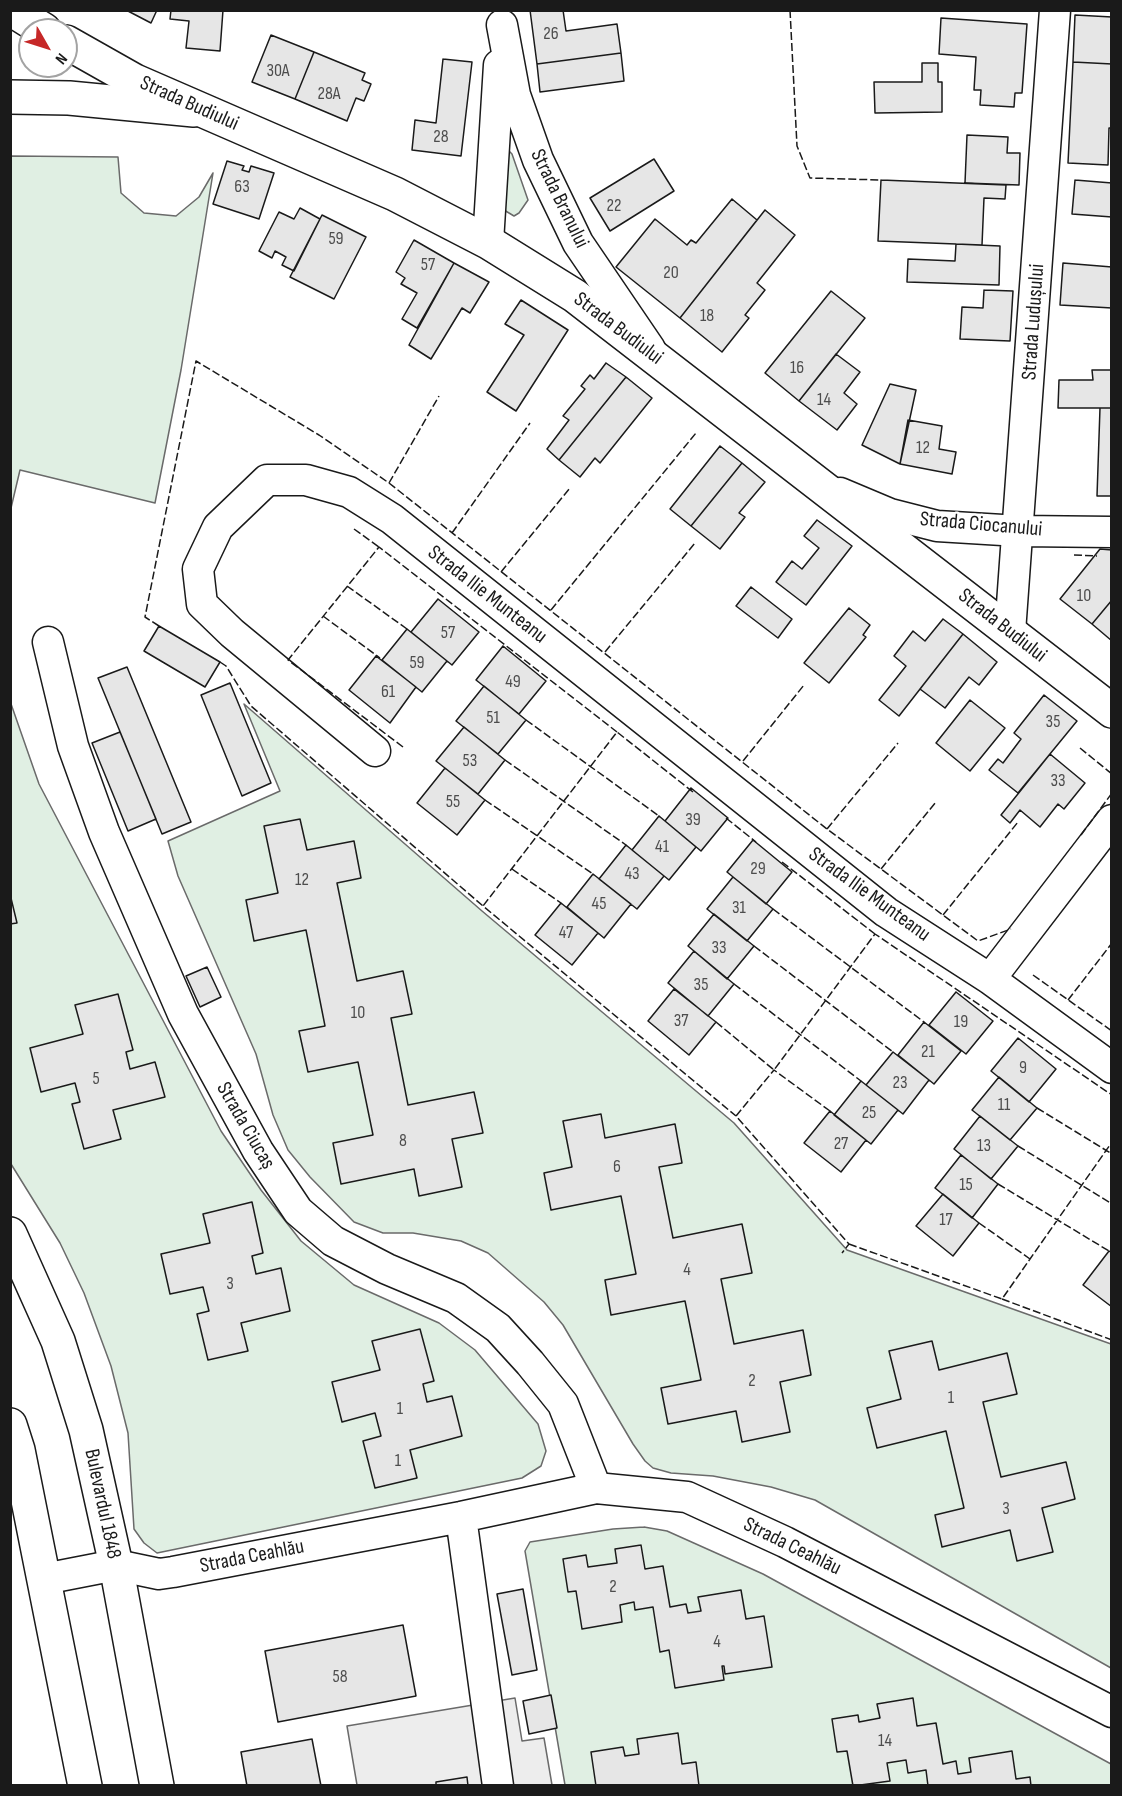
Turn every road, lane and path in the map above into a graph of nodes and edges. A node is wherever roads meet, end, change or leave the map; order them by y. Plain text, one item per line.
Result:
1 (1055, 10) edge
2 (502, 18) edge
3 (78, 49) edge
4 (10, 97) edge
5 (203, 111) junction
6 (488, 242) junction
7 (655, 356) junction
8 (821, 485) junction
9 (1019, 531) junction
10 (1112, 532) edge
11 (1010, 632) junction
12 (48, 642) dead end
13 (1112, 711) edge
14 (375, 751) dead end
15 (1112, 820) edge
16 (990, 979) junction
17 (1112, 1068) edge
18 (10, 1234) edge
19 (10, 1425) edge
20 (596, 1488) junction
21 (461, 1518) junction
22 (116, 1565) junction
23 (44, 1578) junction
24 (1108, 1707) edge
25 (85, 1785) edge
26 (158, 1785) edge
27 (498, 1785) edge

1 - 9 street, Strada Ludușului
2 - 6 street, Strada Branului
2 - 7 street, Strada Branului
3 - 5 main road, Strada Budiului
4 - 5 main road
5 - 6 main road, Strada Budiului
6 - 7 main road, Strada Budiului
7 - 8 main road, Strada Budiului
8 - 9 street, Strada Ciocanului
8 - 11 main road, Strada Budiului
9 - 10 street, Strada Ciocanului
9 - 11 street, Strada Ludușului
11 - 13 main road, Strada Budiului
12 - 20 street, Strada Ciucaș
14 - 16 street, Strada Ilie Munteanu
15 - 16 street
16 - 17 street, Strada Ilie Munteanu
18 - 22 main road, Bulevardul 1848
19 - 23 main road
20 - 21 street, Strada Ceahlău
20 - 24 street, Strada Ceahlău
21 - 22 street, Strada Ceahlău
21 - 27 street
22 - 23 street, Strada Ceahlău
22 - 26 main road, Bulevardul 1848
23 - 25 main road

